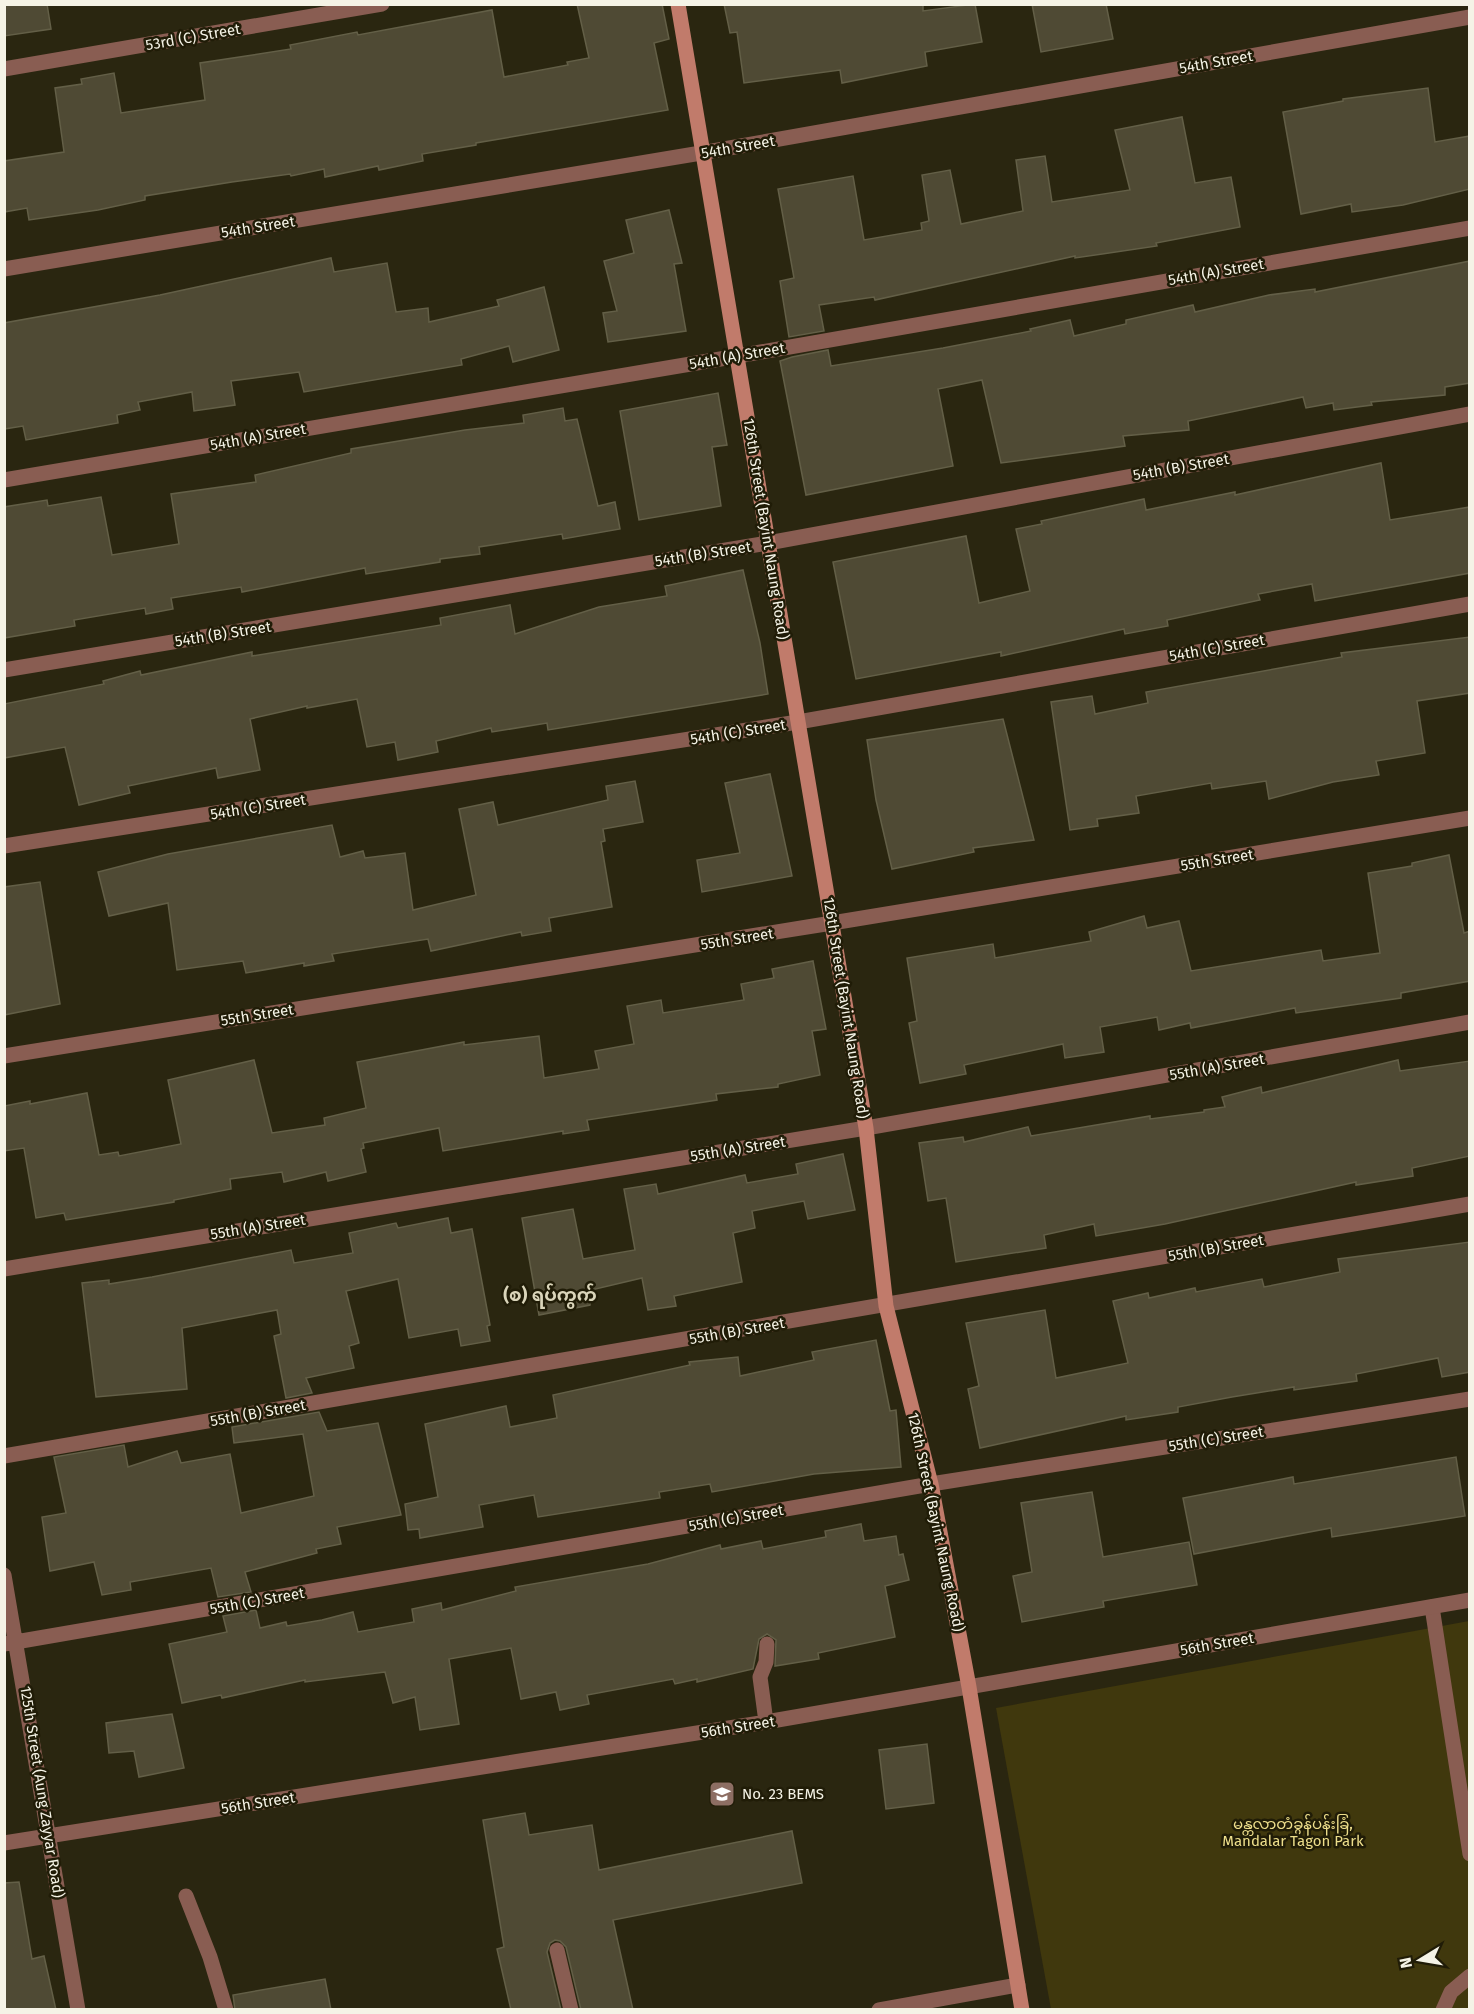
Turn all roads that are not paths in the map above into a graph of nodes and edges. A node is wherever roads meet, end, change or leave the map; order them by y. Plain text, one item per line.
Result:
1 (382, 4) edge
2 (678, 4) edge
3 (1470, 17) edge
4 (4, 69) edge
5 (701, 153) junction
6 (1470, 228) edge
7 (4, 269) edge
8 (738, 356) junction
9 (1470, 414) edge
10 (4, 480) edge
11 (768, 543) junction
12 (1470, 604) edge
13 (4, 670) edge
14 (798, 722) junction
15 (1470, 818) edge
16 (4, 846) edge
17 (832, 923) junction
18 (1470, 1022) edge
19 (4, 1056) edge
20 (866, 1128) junction
21 (1470, 1204) edge
22 (4, 1269) edge
23 (886, 1306) junction
24 (1470, 1399) edge
25 (4, 1456) edge
26 (931, 1484) junction
27 (4, 1575) edge
28 (1470, 1600) edge
29 (1432, 1607) junction
30 (11, 1643) edge
31 (767, 1644) dead end
32 (969, 1686) junction
33 (766, 1722) junction
34 (48, 1836) junction
35 (4, 1843) edge
36 (1470, 1854) edge
37 (186, 1896) dead end
38 (557, 1950) dead end
39 (1470, 1976) edge
40 (1018, 1985) junction
41 (78, 2010) edge
42 (226, 2010) edge
43 (571, 2010) edge
44 (879, 2010) edge
45 (1022, 2010) edge
46 (1443, 2010) edge

1 - 4 street, 53rd (C) Street
2 - 5 street, 126th Street (Bayint Naung Road)
3 - 5 street, 54th Street
5 - 7 street, 54th Street
5 - 8 street, 126th Street (Bayint Naung Road)
6 - 8 street, 54th (A) Street
8 - 10 street, 54th (A) Street
8 - 11 street, 126th Street (Bayint Naung Road)
9 - 11 street, 54th (B) Street
11 - 13 street, 54th (B) Street
11 - 14 street, 126th Street (Bayint Naung Road)
12 - 14 street, 54th (C) Street
14 - 16 street, 54th (C) Street
14 - 17 street, 126th Street (Bayint Naung Road)
15 - 17 street, 55th Street
17 - 19 street, 55th Street
17 - 20 street, 126th Street (Bayint Naung Road)
18 - 20 street, 55th (A) Street
20 - 22 street, 55th (A) Street
20 - 23 street, 126th Street (Bayint Naung Road)
21 - 23 street, 55th (B) Street
23 - 25 street, 55th (B) Street
23 - 26 street, 126th Street (Bayint Naung Road)
24 - 26 street, 55th (C) Street
26 - 30 street, 55th (C) Street
26 - 32 street, 126th Street (Bayint Naung Road)
27 - 30 street, 125th Street (Aung Zayyar Road)
28 - 29 street, 56th Street
29 - 32 street, 56th Street
29 - 36 street
30 - 34 street, 125th Street (Aung Zayyar Road)
31 - 33 street
32 - 33 street, 56th Street
32 - 40 street, 126th Street (Bayint Naung Road)
33 - 34 street, 56th Street
34 - 35 street, 56th Street
34 - 41 street, 125th Street (Aung Zayyar Road)
37 - 42 street
38 - 43 street
39 - 46 street
40 - 44 street
40 - 45 street, 126th Street (Bayint Naung Road)

